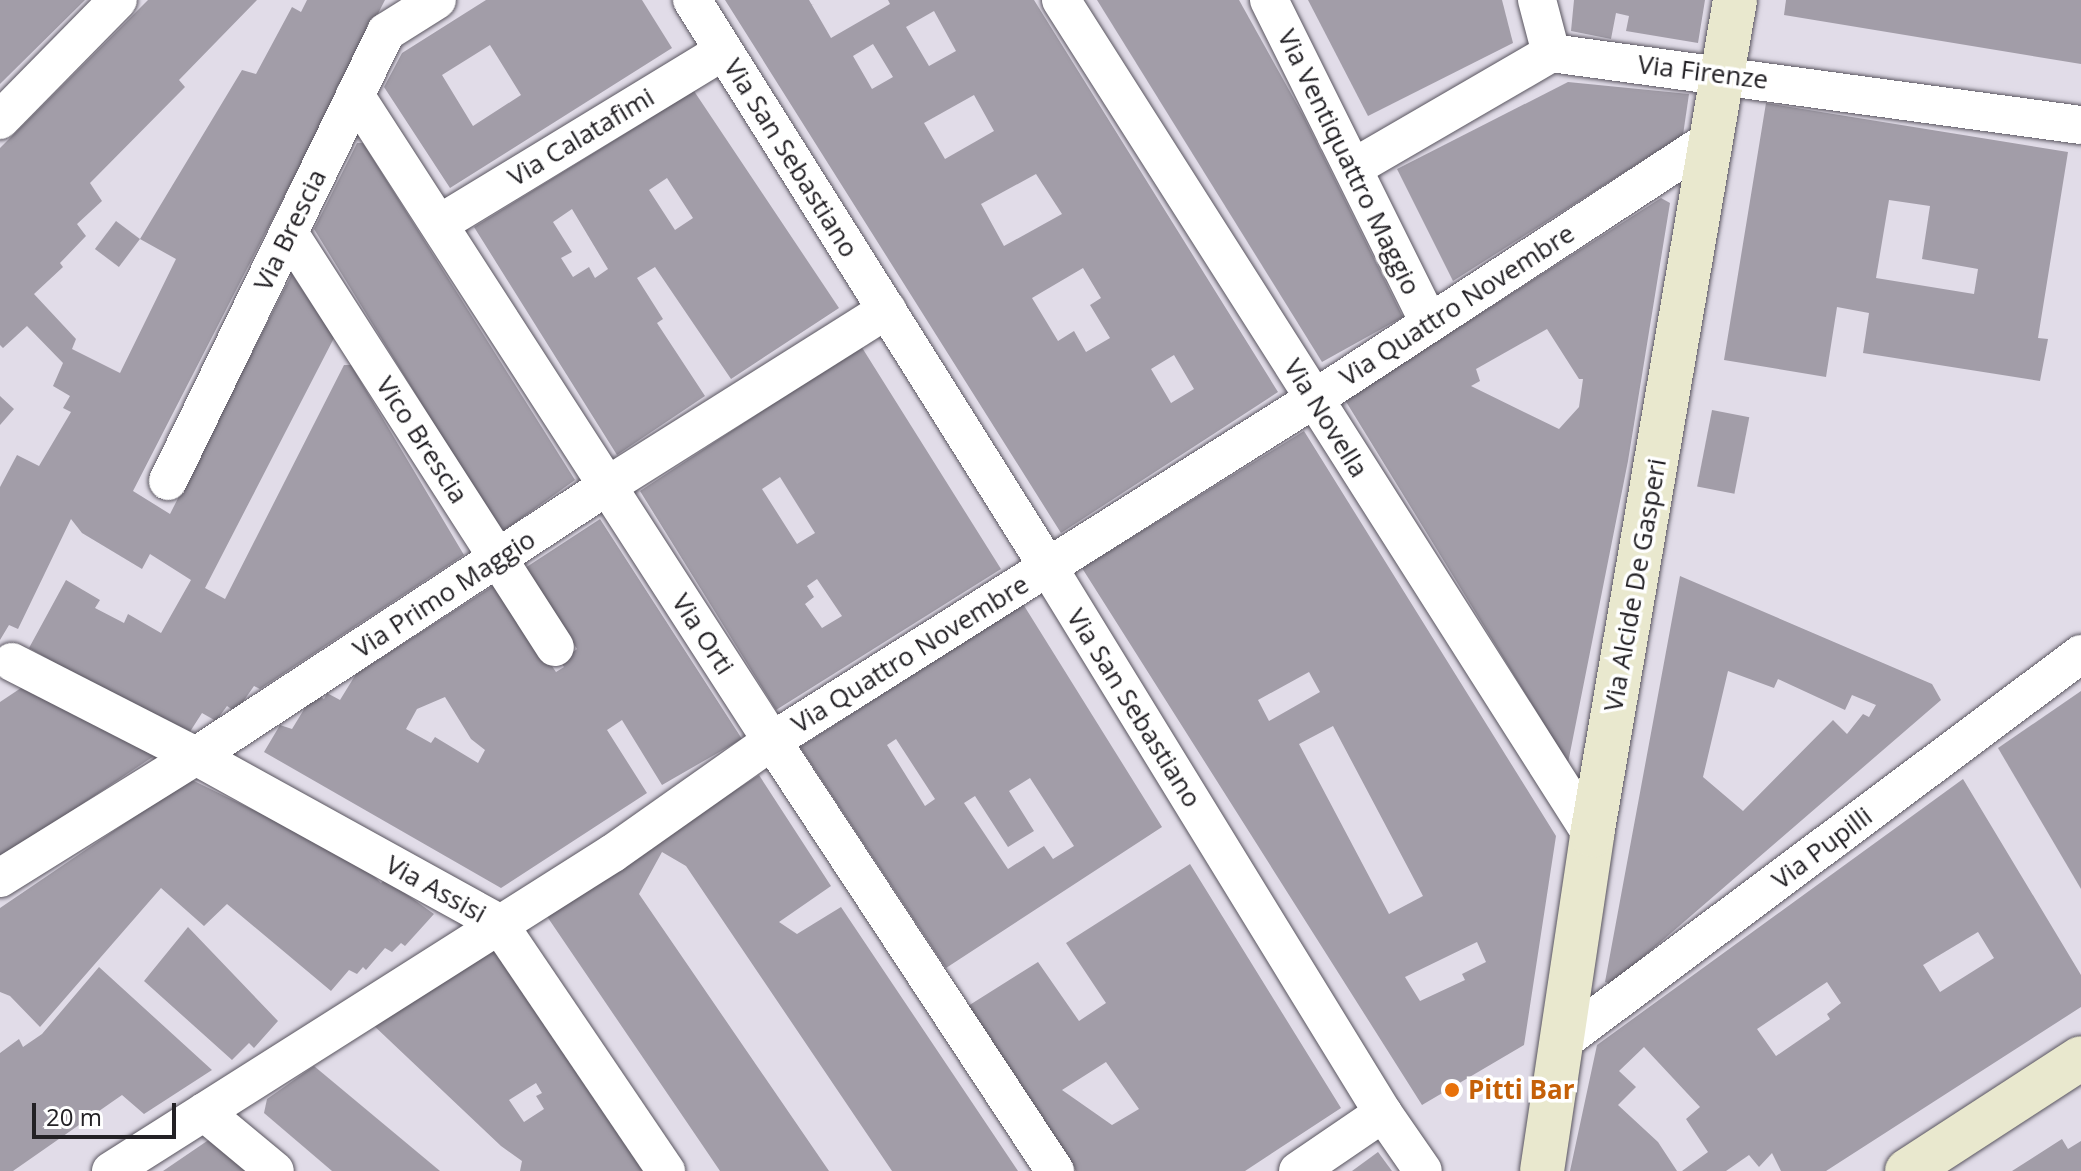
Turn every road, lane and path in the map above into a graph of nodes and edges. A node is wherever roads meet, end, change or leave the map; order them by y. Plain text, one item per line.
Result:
1 (118, 0) edge
2 (437, 0) edge
3 (692, 0) edge
4 (1061, 0) edge
5 (1269, 0) edge
6 (1537, 0) edge
7 (1735, 0) edge
8 (724, 51) junction
9 (1551, 53) junction
10 (1723, 75) junction
11 (355, 95) junction
12 (0, 120) edge
13 (2081, 125) edge
14 (1711, 139) junction
15 (1353, 168) junction
16 (439, 224) junction
17 (289, 233) junction
18 (887, 310) junction
19 (1429, 323) junction
20 (1314, 399) junction
21 (168, 481) dead end
22 (607, 486) junction
23 (498, 559) junction
24 (1048, 567) junction
25 (555, 647) dead end
26 (2081, 654) edge
27 (12, 662) dead end
28 (772, 741) junction
29 (196, 756) junction
30 (1592, 835) junction
31 (0, 878) edge
32 (498, 923) junction
33 (1562, 1042) junction
34 (2081, 1058) edge
35 (204, 1112) junction
36 (1383, 1113) junction
37 (111, 1171) edge
38 (275, 1171) edge
39 (666, 1171) edge
40 (1055, 1171) edge
41 (1298, 1171) edge
42 (1423, 1171) edge
43 (1542, 1171) edge
44 (1907, 1171) edge

1 - 12 street
2 - 11 street, Via Brescia
3 - 8 street, Via San Sebastiano
4 - 20 street, Via Novella
5 - 15 street, Via Ventiquattro Maggio
6 - 9 street
7 - 10 street, Via Alcide De Gasperi
8 - 16 street, Via Calatafimi
8 - 18 street, Via San Sebastiano
9 - 10 street, Via Firenze
9 - 15 street
10 - 13 street, Via Firenze
10 - 14 street, Via Alcide De Gasperi
11 - 16 street, Via Orti
11 - 17 street, Via Brescia
14 - 19 street, Via Quattro Novembre
14 - 30 street, Via Alcide De Gasperi
15 - 19 street, Via Ventiquattro Maggio
16 - 22 street, Via Orti
17 - 21 street, Via Brescia
17 - 23 street, Vico Brescia
18 - 22 street, Via Primo Maggio
18 - 24 street, Via San Sebastiano
19 - 20 street, Via Quattro Novembre
20 - 24 street, Via Quattro Novembre
20 - 30 street, Via Novella
22 - 23 street, Via Primo Maggio
22 - 28 street, Via Orti
23 - 25 street, Vico Brescia
23 - 29 street, Via Primo Maggio
24 - 28 street, Via Quattro Novembre
24 - 36 street, Via San Sebastiano
26 - 33 street, Via Pupilli
27 - 29 street, Via Assisi
28 - 32 street, Via Quattro Novembre
28 - 40 street, Via Orti
29 - 31 street, Via Primo Maggio
29 - 32 street, Via Assisi
30 - 33 street, Via Alcide De Gasperi
32 - 35 street, Via Quattro Novembre
32 - 39 street, Via Assisi
33 - 43 street, Via Alcide De Gasperi
34 - 44 street
35 - 37 street, Via Quattro Novembre
35 - 38 street
36 - 41 street
36 - 42 street, Via San Sebastiano

